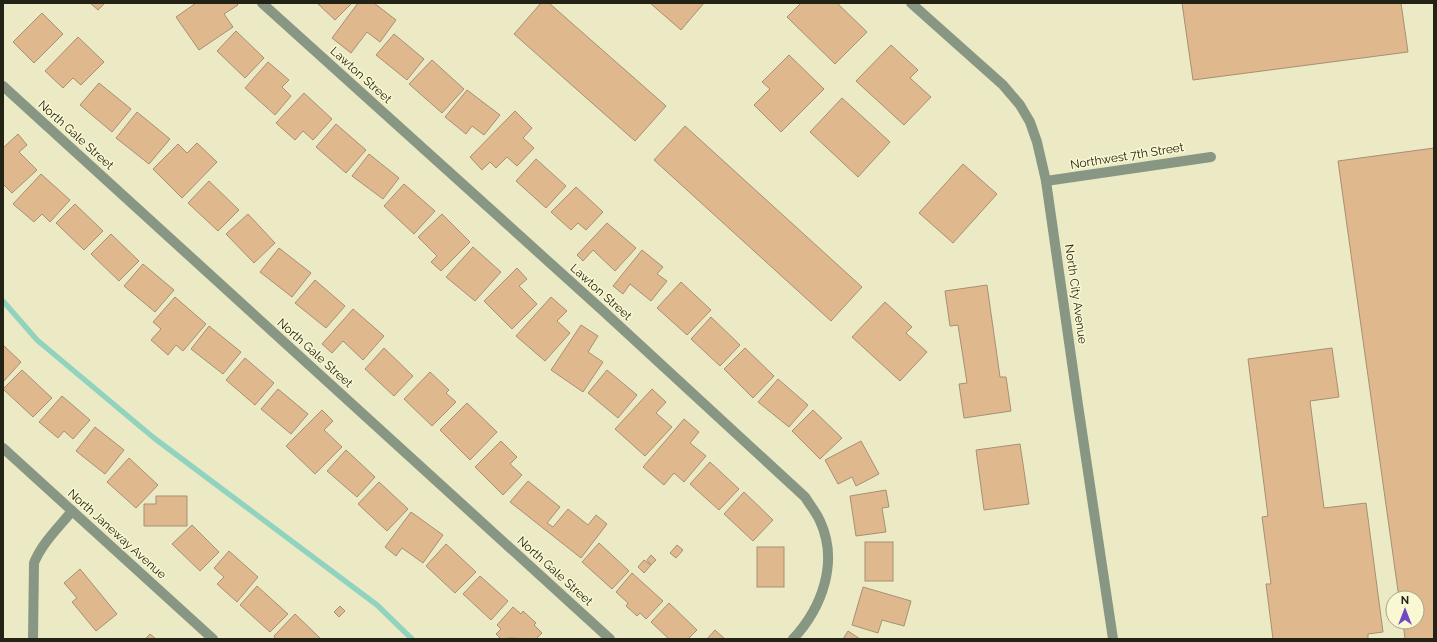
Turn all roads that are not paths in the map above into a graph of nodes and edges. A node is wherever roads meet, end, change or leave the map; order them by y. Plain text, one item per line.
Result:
1 (262, 3) edge
2 (912, 3) edge
3 (3, 86) edge
4 (1211, 156) dead end
5 (1046, 181) junction
6 (3, 448) edge
7 (72, 511) junction
8 (33, 639) edge
9 (213, 639) edge
10 (610, 639) edge
11 (792, 639) edge
12 (1113, 639) edge

1 - 11 street, Lawton Street
2 - 5 street, North City Avenue
3 - 10 street, North Gale Street
4 - 5 street, Northwest 7th Street
5 - 12 street, North City Avenue
6 - 7 street, North Janeway Avenue
7 - 8 street
7 - 9 street, North Janeway Avenue

